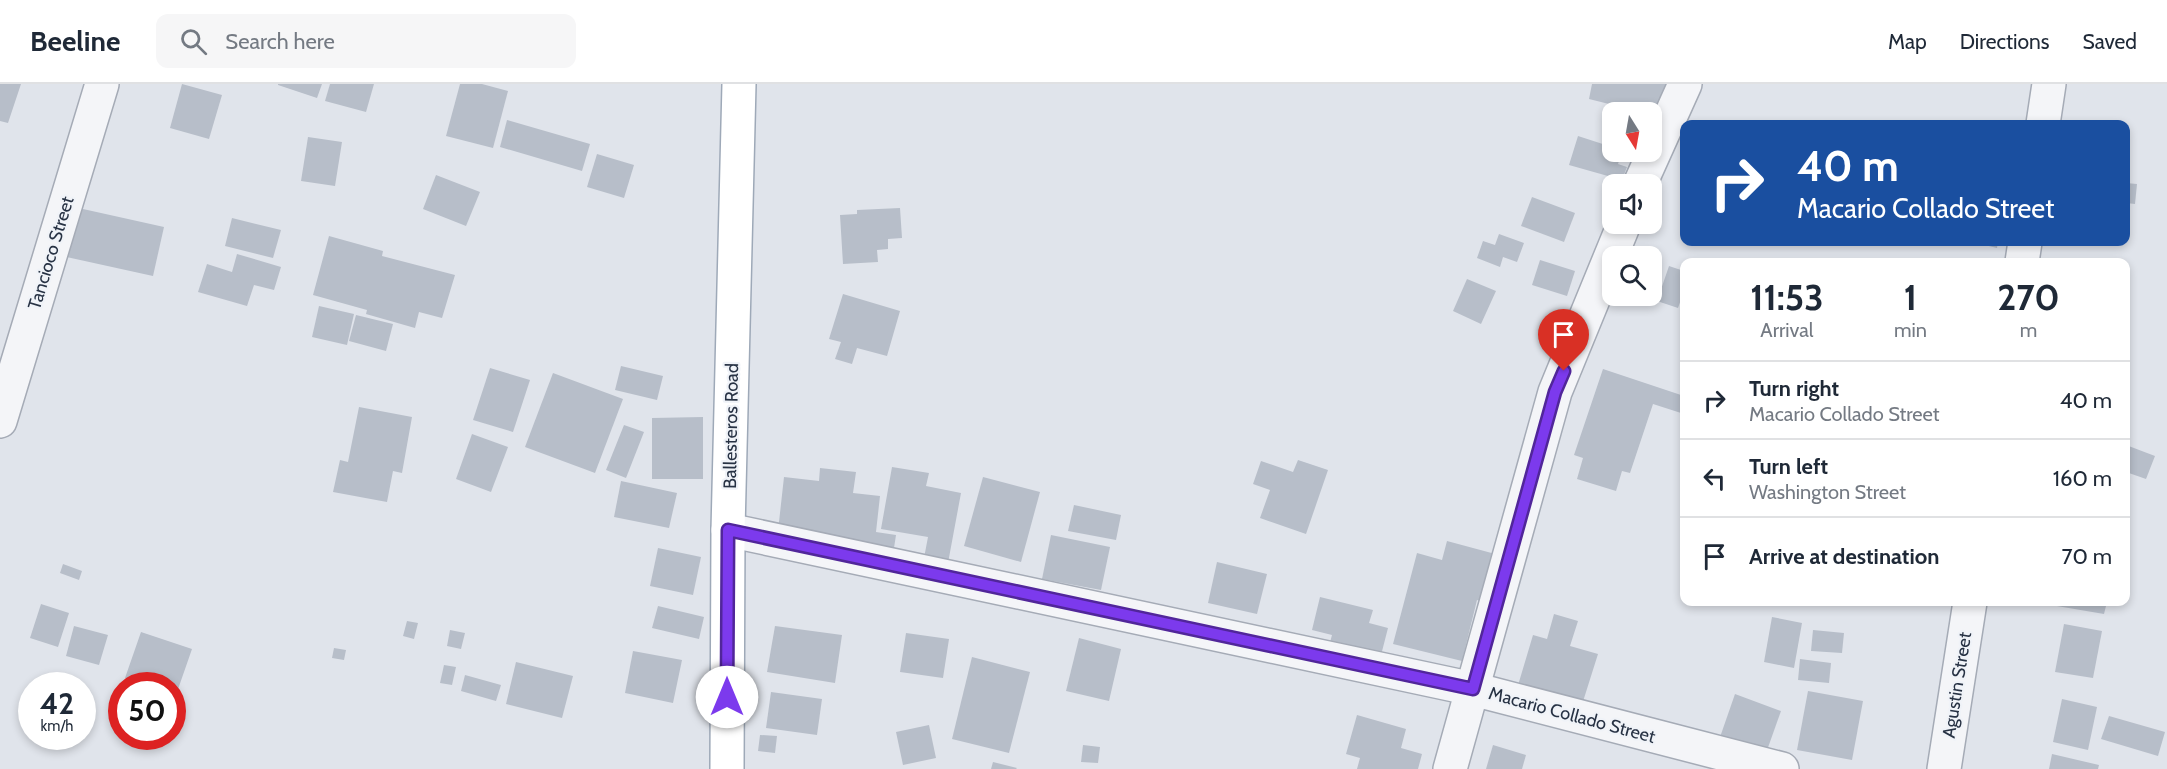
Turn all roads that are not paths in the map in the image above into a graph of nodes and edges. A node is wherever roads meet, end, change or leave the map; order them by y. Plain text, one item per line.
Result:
1 (102, 84) edge
2 (739, 84) edge
3 (1685, 84) edge
4 (2049, 84) edge
5 (2044, 120) edge
6 (1644, 174) edge
7 (1620, 234) edge
8 (0, 421) edge
9 (728, 530) junction
10 (1969, 606) edge
11 (1473, 689) junction
12 (727, 769) edge
13 (1450, 769) edge
14 (1782, 769) edge
15 (1944, 769) edge

1 - 8 street, Tancioco Street
2 - 9 main road, Ballesteros Road
3 - 6 street
4 - 5 street
7 - 11 street
9 - 11 street, Macario Collado Street
9 - 12 main road, Ballesteros Road
10 - 15 street, Agustin Street
11 - 13 street
11 - 14 street, Macario Collado Street

